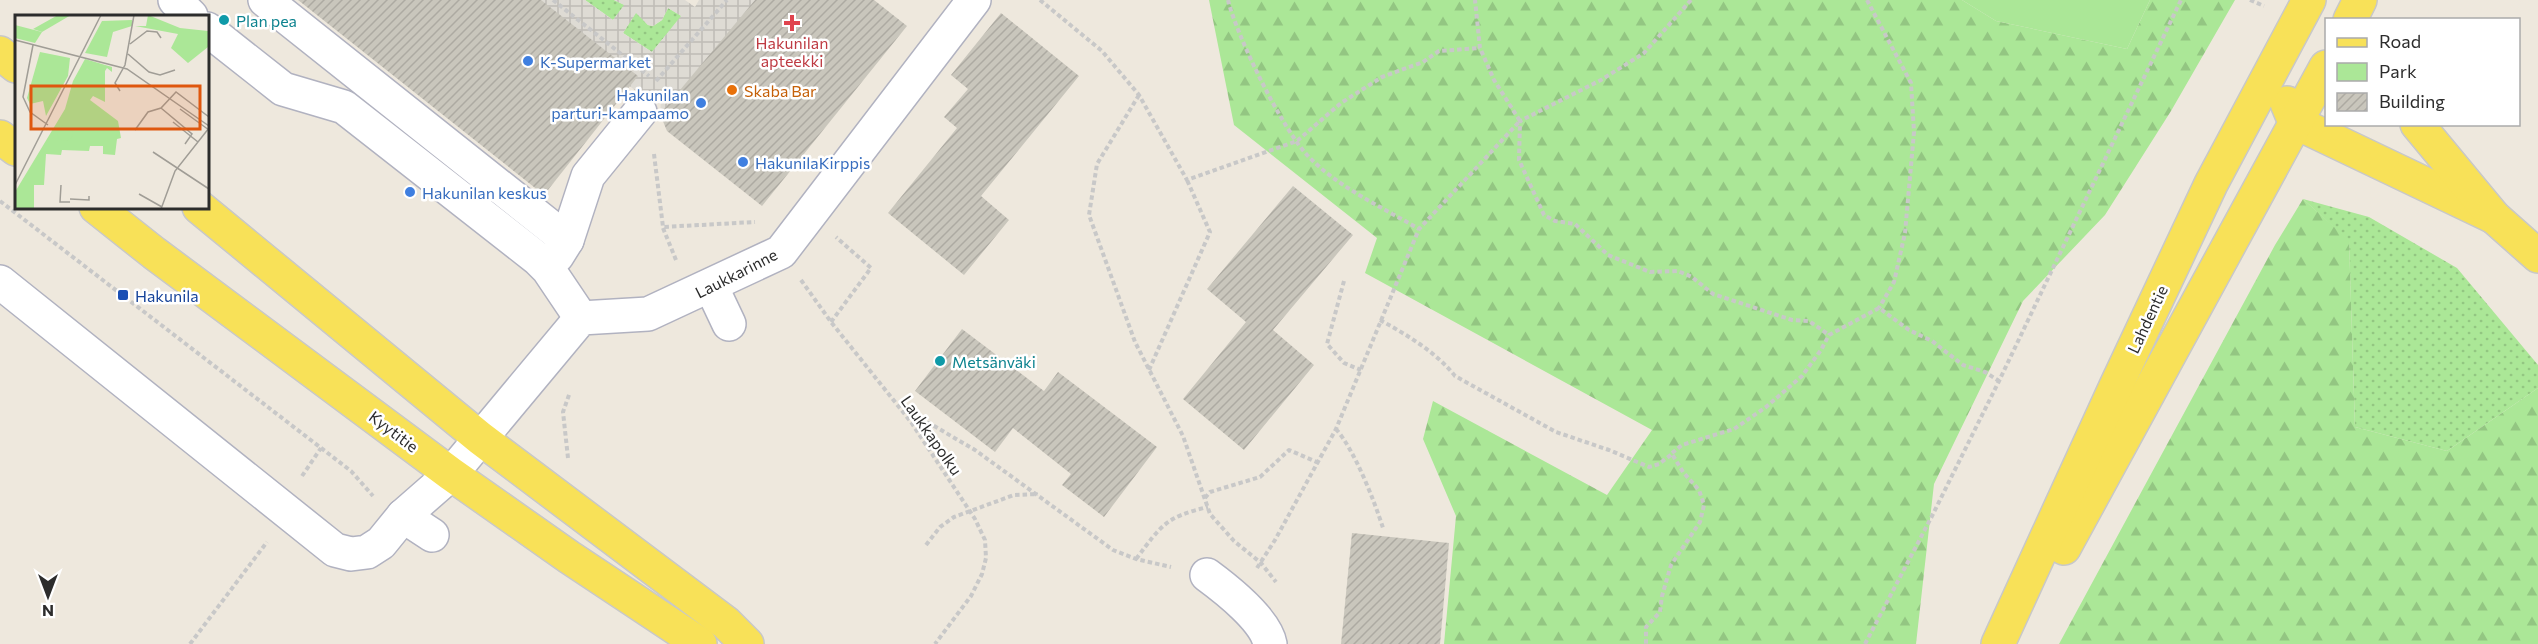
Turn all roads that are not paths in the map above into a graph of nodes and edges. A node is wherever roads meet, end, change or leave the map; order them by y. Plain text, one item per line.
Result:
1 (175, 0) edge
2 (265, 0) edge
3 (974, 0) edge
4 (2309, 0) edge
5 (2360, 0) edge
6 (190, 15) edge
7 (2351, 18) edge
8 (208, 30) edge
9 (0, 53) edge
10 (15, 65) edge
11 (2274, 67) junction
12 (2325, 67) edge
13 (2325, 69) edge
14 (647, 102) road end
15 (2295, 122) junction
16 (2419, 126) edge
17 (0, 137) edge
18 (15, 148) edge
19 (97, 208) edge
20 (200, 208) edge
21 (2494, 217) junction
22 (567, 240) junction
23 (2538, 256) edge
24 (548, 269) junction
25 (0, 282) edge
26 (711, 286) junction
27 (580, 318) junction
28 (729, 324) dead end
29 (480, 438) junction
30 (451, 474) junction
31 (403, 516) junction
32 (432, 535) dead end
33 (1207, 575) road end
34 (700, 644) edge
35 (747, 644) edge
36 (1270, 644) edge
37 (1998, 644) edge
38 (2010, 644) edge

1 - 6 street
2 - 22 street
3 - 26 street, Laukkarinne
4 - 11 main road, Lahdentie
5 - 7 main road
8 - 24 street
9 - 10 main road
11 - 12 main road
11 - 15 main road
11 - 37 main road, Lahdentie
13 - 15 main road
14 - 22 street
15 - 21 main road
15 - 38 main road
16 - 21 main road
17 - 18 main road
19 - 30 main road, Kyytitie
20 - 29 main road
21 - 23 main road
22 - 24 street
24 - 27 street
25 - 31 street
26 - 27 street, Laukkarinne
26 - 28 street
27 - 29 street
29 - 30 street
29 - 35 main road
30 - 31 street
30 - 34 main road, Kyytitie
31 - 32 street
33 - 36 street

